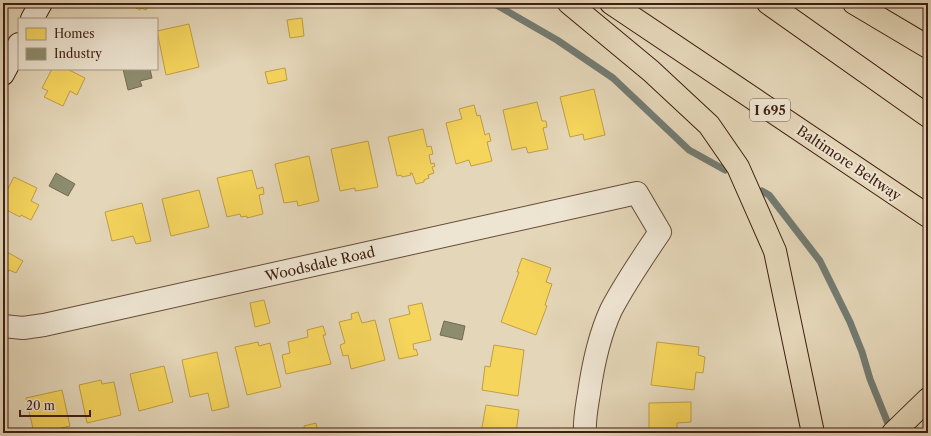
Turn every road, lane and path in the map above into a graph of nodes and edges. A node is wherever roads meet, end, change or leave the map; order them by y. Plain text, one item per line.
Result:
1 (41, 3) edge
2 (569, 3) edge
3 (611, 3) edge
4 (768, 3) edge
5 (854, 3) edge
6 (33, 18) edge
7 (18, 46) edge
8 (928, 47) edge
9 (3, 74) edge
10 (928, 116) edge
11 (928, 216) edge
12 (3, 326) edge
13 (928, 399) edge
14 (585, 433) edge
15 (813, 433) edge
16 (893, 433) edge

1 - 6 street
2 - 15 highway
3 - 11 highway, Baltimore Beltway / I 695
4 - 10 highway
5 - 8 highway
7 - 9 street
12 - 14 street, Woodsdale Road
13 - 16 highway

